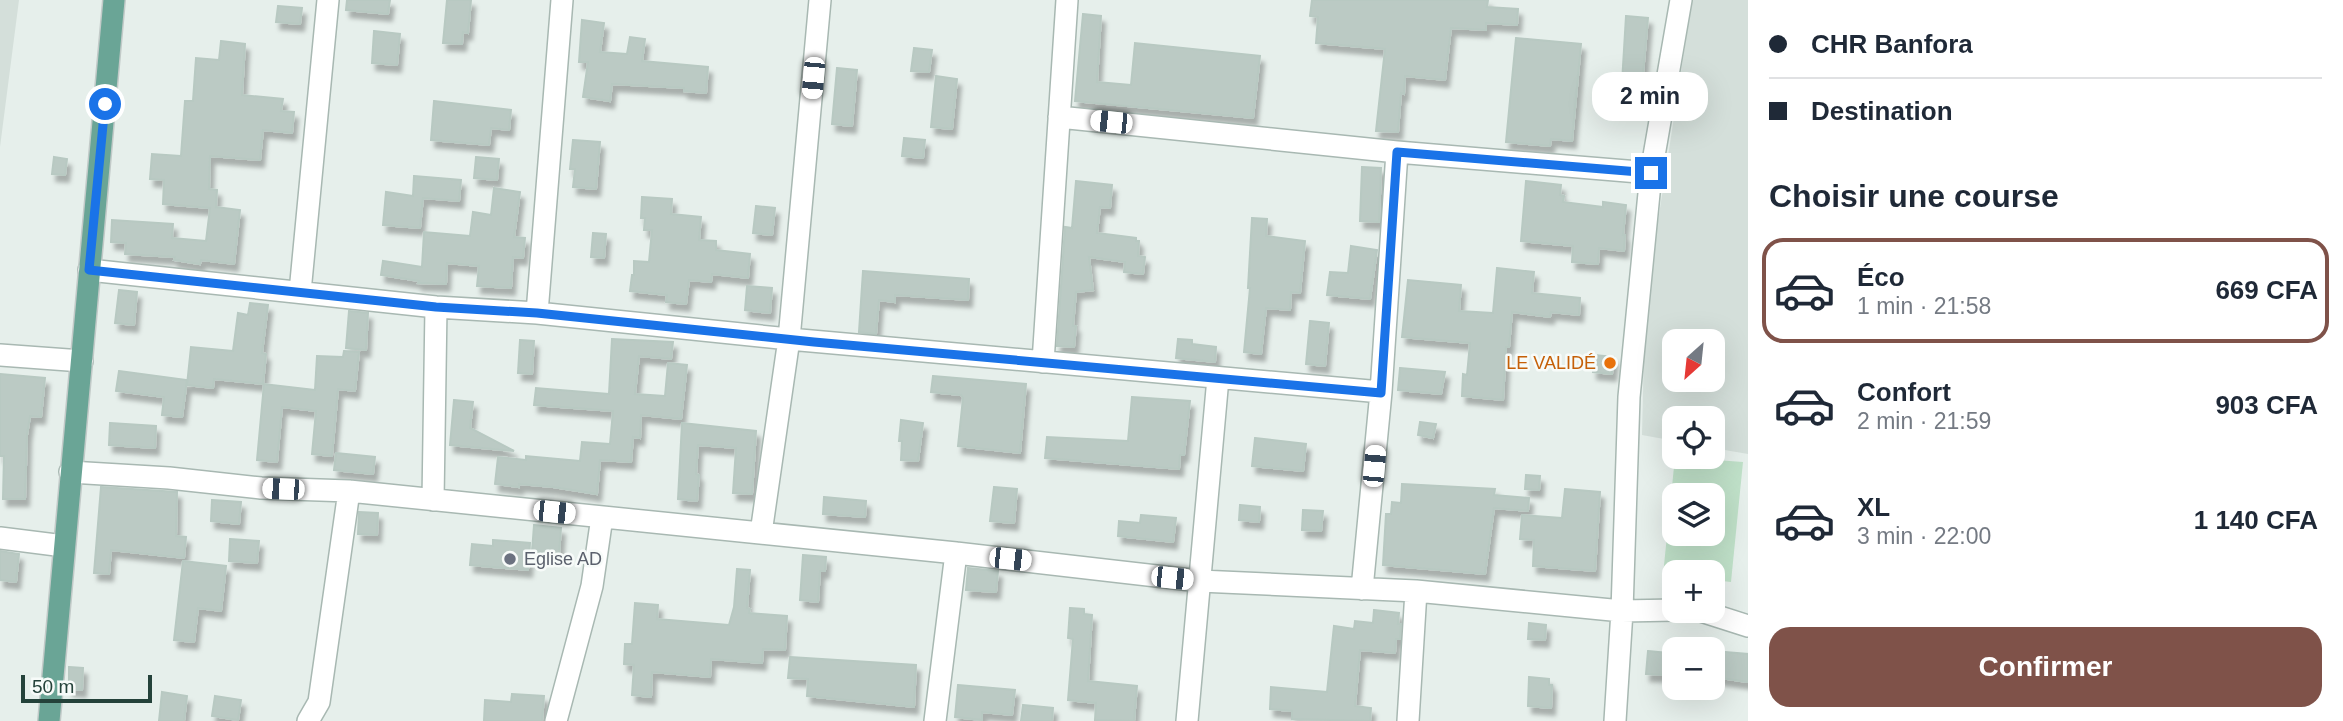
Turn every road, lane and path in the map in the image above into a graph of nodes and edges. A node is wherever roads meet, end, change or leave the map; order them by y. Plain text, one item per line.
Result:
1 (114, 0) edge
2 (328, 0) edge
3 (562, 0) edge
4 (820, 0) edge
5 (1067, 0) edge
6 (1681, 0) edge
7 (1059, 117) junction
8 (1397, 152) junction
9 (1651, 173) junction
10 (89, 270) junction
11 (300, 292) junction
12 (436, 307) junction
13 (537, 313) junction
14 (789, 339) junction
15 (0, 355) edge
16 (82, 361) junction
17 (1042, 362) junction
18 (1218, 378) junction
19 (1381, 393) junction
20 (70, 472) junction
21 (349, 491) junction
22 (433, 500) junction
23 (602, 517) junction
24 (761, 533) junction
25 (0, 538) edge
26 (64, 546) junction
27 (956, 553) junction
28 (1200, 581) junction
29 (1362, 589) junction
30 (1416, 591) junction
31 (1662, 610) edge
32 (1622, 611) junction
33 (1725, 619) edge
34 (1748, 626) edge
35 (323, 712) edge
36 (49, 721) edge
37 (308, 721) edge
38 (556, 721) edge
39 (935, 721) edge
40 (1187, 721) edge
41 (1408, 721) edge
42 (1615, 721) edge

1 - 10 main road
2 - 11 street
3 - 13 street
4 - 14 street
5 - 7 street
6 - 9 street
7 - 8 street
7 - 17 street
8 - 9 street
8 - 19 street
9 - 32 street
10 - 11 street
10 - 16 main road
11 - 12 street
12 - 13 street
12 - 22 street
13 - 14 street
14 - 17 street
14 - 24 street
15 - 16 street
16 - 20 main road
17 - 18 street
18 - 19 street
18 - 28 street
19 - 29 street
20 - 21 street
20 - 26 main road
21 - 22 street
21 - 35 street
22 - 23 street
23 - 24 street
23 - 38 street
24 - 27 street
25 - 26 street
26 - 36 main road
27 - 28 street
27 - 39 street
28 - 29 street
28 - 40 street
29 - 30 street
30 - 32 street
30 - 41 street
31 - 32 street
32 - 42 street
33 - 34 street
35 - 37 street

